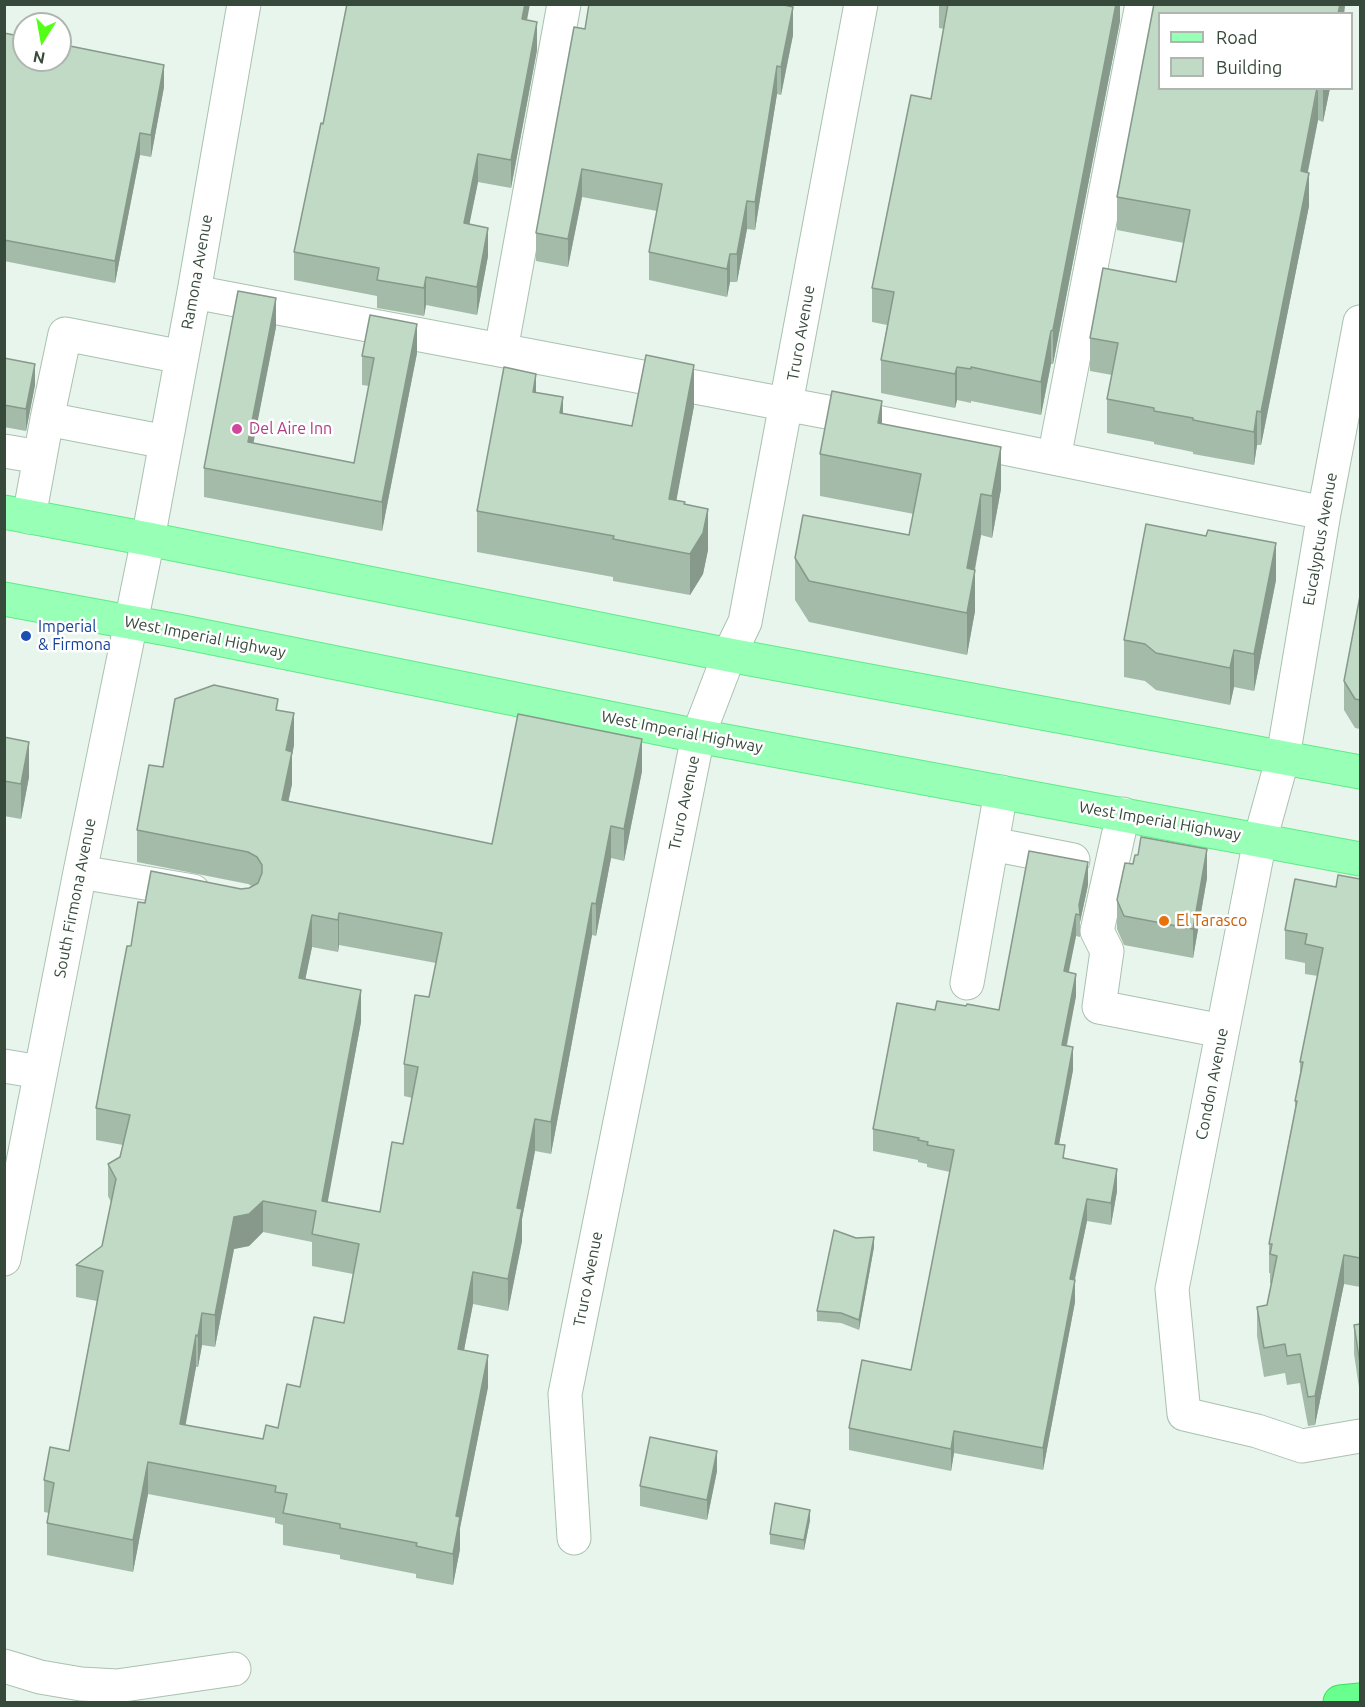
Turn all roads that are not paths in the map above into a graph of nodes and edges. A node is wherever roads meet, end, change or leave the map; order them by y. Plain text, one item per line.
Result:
1 (564, 4) edge
2 (861, 4) edge
3 (1142, 4) edge
4 (241, 5) edge
5 (194, 292) junction
6 (1360, 322) edge
7 (501, 350) junction
8 (182, 357) junction
9 (788, 404) junction
10 (47, 419) junction
11 (166, 442) junction
12 (4, 451) edge
13 (40, 458) junction
14 (1054, 458) junction
15 (1324, 513) junction
16 (17, 514) edge
17 (148, 539) junction
18 (4, 599) edge
19 (132, 622) junction
20 (729, 656) junction
21 (698, 736) junction
22 (1283, 757) junction
23 (1360, 772) edge
24 (1001, 792) junction
25 (1123, 814) junction
26 (1260, 840) junction
27 (992, 844) junction
28 (1360, 859) edge
29 (1111, 867) junction
30 (80, 872) junction
31 (223, 898) edge
32 (967, 983) dead end
33 (1222, 1031) junction
34 (4, 1066) edge
35 (40, 1072) junction
36 (14, 1158) edge
37 (4, 1258) edge
38 (1360, 1436) edge
39 (574, 1538) dead end
40 (4, 1666) edge
41 (234, 1669) dead end
42 (1360, 1700) edge
43 (1340, 1702) edge

1 - 7 street
2 - 9 street, Truro Avenue
3 - 14 street
4 - 5 street, Ramona Avenue
5 - 7 street
5 - 8 street, Ramona Avenue
6 - 15 street, Eucalyptus Avenue
7 - 9 street
8 - 10 street
8 - 11 street, Ramona Avenue
9 - 14 street
9 - 20 street, Truro Avenue
10 - 11 street
10 - 13 street
11 - 17 street, Ramona Avenue
12 - 13 street
13 - 16 street
14 - 15 street
15 - 22 street, Eucalyptus Avenue
16 - 17 main road
17 - 19 street, South Firmona Avenue
17 - 20 main road
18 - 19 main road, West Imperial Highway
19 - 21 main road, West Imperial Highway
19 - 30 street, South Firmona Avenue
20 - 21 street, Truro Avenue
20 - 22 main road
21 - 24 main road, West Imperial Highway
21 - 39 street, Truro Avenue
22 - 23 main road
22 - 26 street, Condon Avenue
24 - 25 main road, West Imperial Highway
24 - 27 street
25 - 26 main road, West Imperial Highway
25 - 29 street
26 - 28 main road, West Imperial Highway
26 - 33 street, Condon Avenue
27 - 29 street
27 - 32 street
29 - 33 street
30 - 31 street
30 - 35 street, South Firmona Avenue
33 - 38 street, Condon Avenue
34 - 35 street
35 - 36 street, South Firmona Avenue
36 - 37 street, South Firmona Avenue
40 - 41 street
42 - 43 highway

